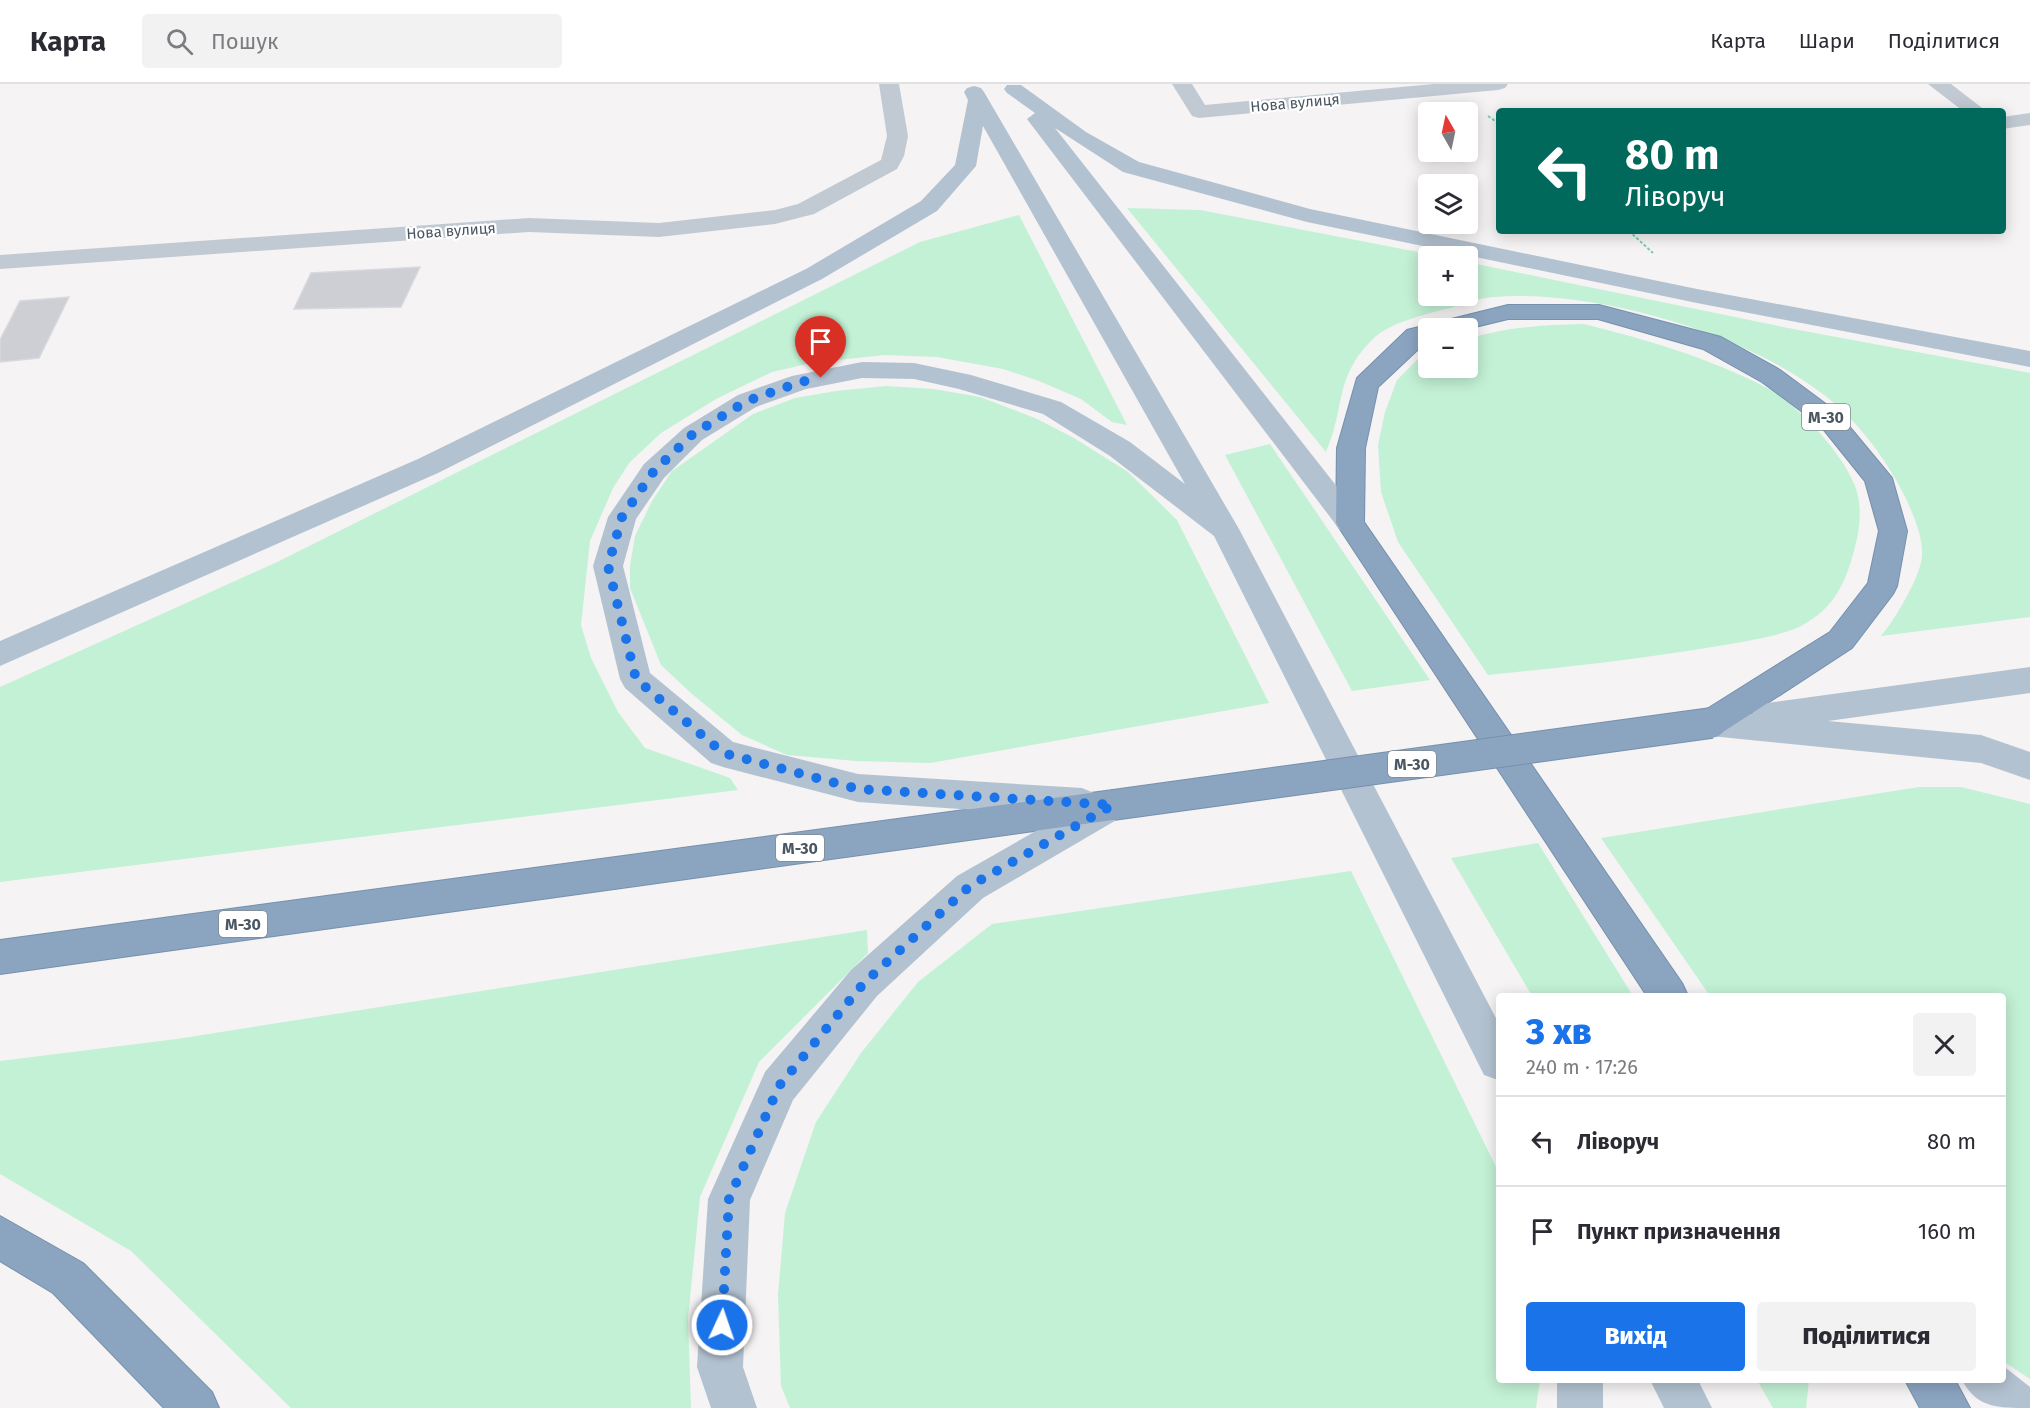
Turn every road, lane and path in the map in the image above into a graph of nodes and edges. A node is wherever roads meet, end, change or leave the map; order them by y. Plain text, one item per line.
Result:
1 (889, 84) edge
2 (1182, 84) edge
3 (1498, 84) edge
4 (1938, 84) edge
5 (1012, 86) edge
6 (974, 92) edge
7 (1972, 108) edge
8 (2030, 119) edge
9 (2006, 122) edge
10 (0, 262) edge
11 (1478, 319) edge
12 (1418, 334) edge
13 (2030, 359) edge
14 (1350, 523) junction
15 (1225, 529) junction
16 (0, 654) edge
17 (2030, 680) edge
18 (1711, 723) junction
19 (2030, 766) edge
20 (1113, 805) junction
21 (0, 957) edge
22 (1667, 993) edge
23 (1496, 1057) edge
24 (0, 1236) edge
25 (1580, 1383) edge
26 (1675, 1383) edge
27 (1930, 1383) edge
28 (1989, 1383) edge
29 (196, 1408) edge
30 (734, 1408) edge
31 (1580, 1408) edge
32 (1689, 1408) edge
33 (1947, 1408) edge
34 (2019, 1408) edge

1 - 10 street, Нова вулиця
2 - 3 street, Нова вулиця
4 - 7 street
5 - 13 main road
5 - 14 main road
6 - 15 main road
6 - 16 main road
8 - 9 street
11 - 18 highway, М-30
12 - 14 highway
14 - 22 highway
15 - 20 main road
15 - 23 main road
17 - 18 main road
18 - 19 main road
18 - 20 highway, М-30, bridge
20 - 21 highway, М-30
20 - 30 main road
24 - 29 highway
25 - 31 main road
26 - 32 main road
27 - 33 highway
28 - 34 main road

